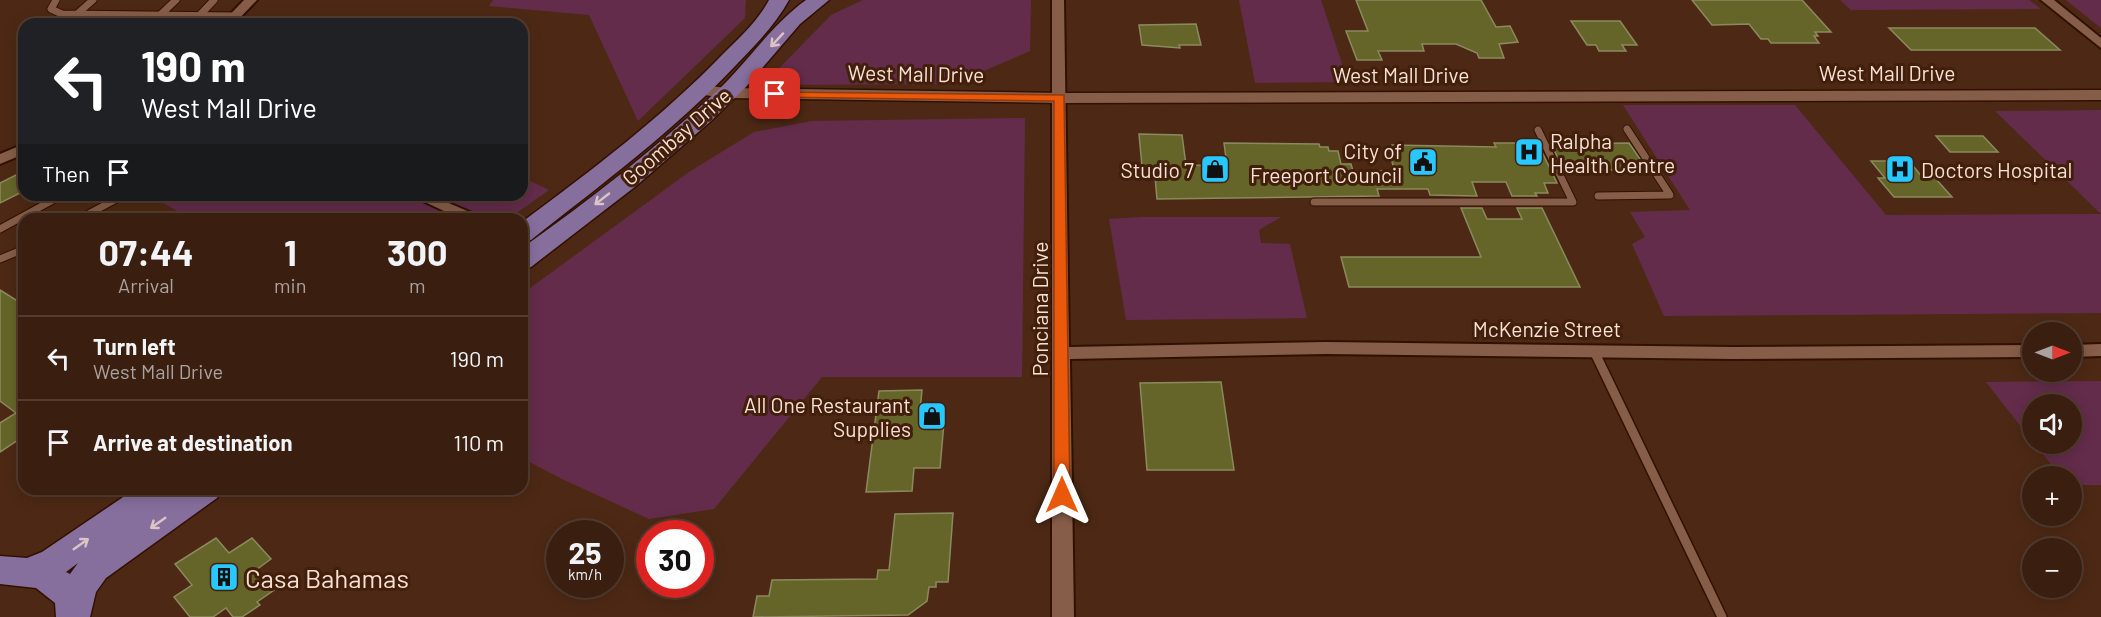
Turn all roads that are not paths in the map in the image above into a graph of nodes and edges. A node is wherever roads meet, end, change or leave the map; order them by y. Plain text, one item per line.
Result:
1 (56, 0) edge
2 (93, 0) edge
3 (176, 0) edge
4 (214, 0) edge
5 (251, 0) edge
6 (779, 0) edge
7 (819, 0) edge
8 (1058, 0) edge
9 (2047, 0) edge
10 (76, 15) junction
11 (159, 16) junction
12 (199, 16) junction
13 (215, 18) edge
14 (233, 18) edge
15 (2101, 44) edge
16 (702, 90) junction
17 (727, 93) junction
18 (2101, 95) edge
19 (1060, 98) junction
20 (1627, 129) dead end
21 (1538, 130) dead end
22 (18, 151) edge
23 (0, 160) edge
24 (1598, 196) dead end
25 (51, 201) edge
26 (113, 201) edge
27 (431, 201) edge
28 (1314, 202) dead end
29 (29, 213) edge
30 (90, 213) edge
31 (460, 213) edge
32 (18, 219) edge
33 (0, 229) edge
34 (528, 229) edge
35 (528, 250) edge
36 (18, 252) edge
37 (0, 259) edge
38 (2101, 350) edge
39 (1594, 351) junction
40 (2022, 351) edge
41 (2082, 351) edge
42 (1062, 353) junction
43 (150, 495) edge
44 (197, 495) edge
45 (8, 570) edge
46 (73, 615) edge
47 (1063, 617) edge
48 (1722, 617) edge

1 - 10 lane
2 - 10 lane
3 - 11 lane
4 - 12 lane
5 - 14 street
6 - 16 main road, Goombay Drive
7 -> 17 main road, Goombay Drive
8 - 19 street, Ponciana Drive
9 - 15 street
10 - 11 lane
11 - 12 lane
12 - 13 lane
16 - 17 street, West Mall Drive
16 - 34 main road, Goombay Drive
17 - 19 street, West Mall Drive
17 -> 35 main road, Goombay Drive
18 - 19 street, West Mall Drive
19 - 42 street, Ponciana Drive
20 - 24 lane
21 - 28 lane
22 - 23 street
25 - 29 lane
26 - 30 lane
27 - 31 street
32 - 33 lane
36 - 37 lane
38 - 41 street
39 - 40 street, McKenzie Street
39 - 42 street, McKenzie Street
39 - 48 lane
42 - 47 street, Ponciana Drive
45 -> 43 main road
44 -> 46 main road
45 - 46 main road

